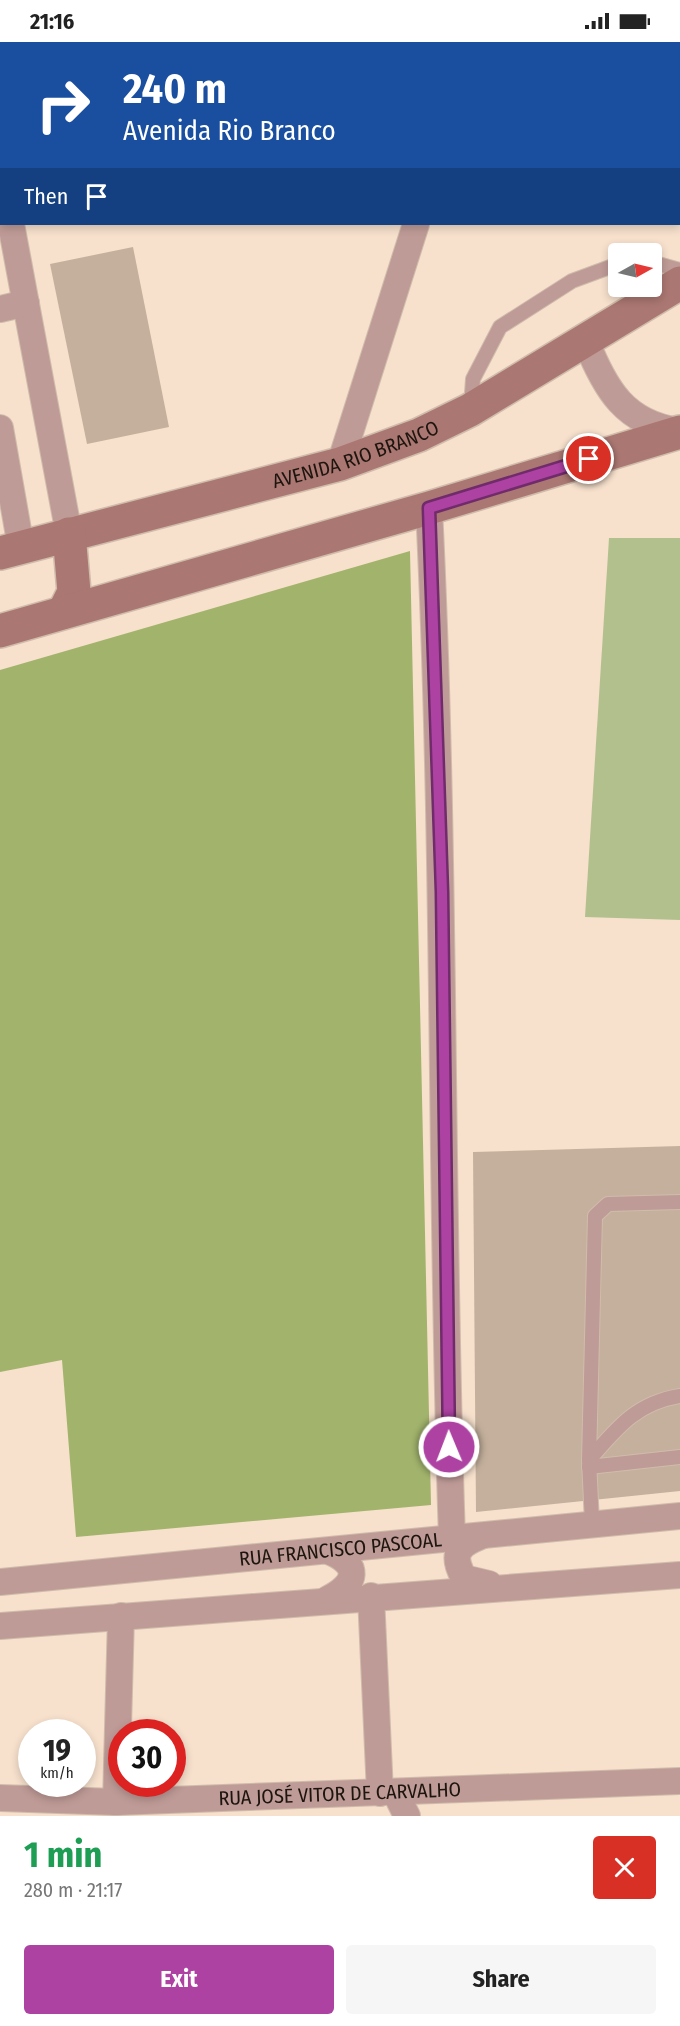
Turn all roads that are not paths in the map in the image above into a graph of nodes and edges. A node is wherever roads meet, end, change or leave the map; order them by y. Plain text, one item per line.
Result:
1 (11, 225) edge
2 (416, 225) edge
3 (662, 265) edge
4 (608, 268) edge
5 (680, 270) edge
6 (680, 283) edge
7 (26, 303) junction
8 (0, 309) edge
9 (585, 341) junction
10 (470, 410) junction
11 (0, 428) edge
12 (680, 432) edge
13 (340, 464) junction
14 (429, 508) junction
15 (69, 534) junction
16 (10, 550) edge
17 (64, 612) junction
18 (0, 631) edge
19 (680, 1202) edge
20 (680, 1396) edge
21 (680, 1457) edge
22 (589, 1464) junction
23 (680, 1516) edge
24 (592, 1523) junction
25 (482, 1536) junction
26 (452, 1538) junction
27 (328, 1551) junction
28 (680, 1575) edge
29 (0, 1582) edge
30 (509, 1586) junction
31 (370, 1596) junction
32 (328, 1599) junction
33 (121, 1616) junction
34 (0, 1626) edge
35 (680, 1781) edge
36 (388, 1792) junction
37 (0, 1798) edge
38 (116, 1802) junction
39 (86, 1809) edge
40 (407, 1816) edge

1 - 7 street
2 - 13 street
3 - 5 lane
4 - 10 lane
6 - 9 main road, AVENIDA RIO BRANCO
7 - 8 street
7 - 15 street
9 - 10 main road, AVENIDA RIO BRANCO
9 - 12 street
10 - 13 main road, AVENIDA RIO BRANCO
11 - 16 street
12 - 14 main road
13 - 15 main road, AVENIDA RIO BRANCO
14 - 17 main road
14 - 26 street
15 - 16 main road, AVENIDA RIO BRANCO
15 - 17 main road
17 - 18 main road
19 - 22 lane
20 - 22 lane
21 - 22 lane
22 - 24 lane
23 - 24 street, RUA FRANCISCO PASCOAL
24 - 25 street, RUA FRANCISCO PASCOAL
25 - 26 street, RUA FRANCISCO PASCOAL
25 - 30 street
26 - 27 street, RUA FRANCISCO PASCOAL
27 - 29 street, RUA FRANCISCO PASCOAL
27 - 32 street
28 - 30 street
30 - 31 street
31 - 32 street
31 - 36 street
32 - 33 street
33 - 34 street
33 - 38 street
35 - 36 street, RUA JOSÉ VITOR DE CARVALHO
36 - 38 street, RUA JOSÉ VITOR DE CARVALHO
36 - 40 street
37 - 39 street, RUA JOSÉ VITOR DE CARVALHO
38 - 39 street, RUA JOSÉ VITOR DE CARVALHO

